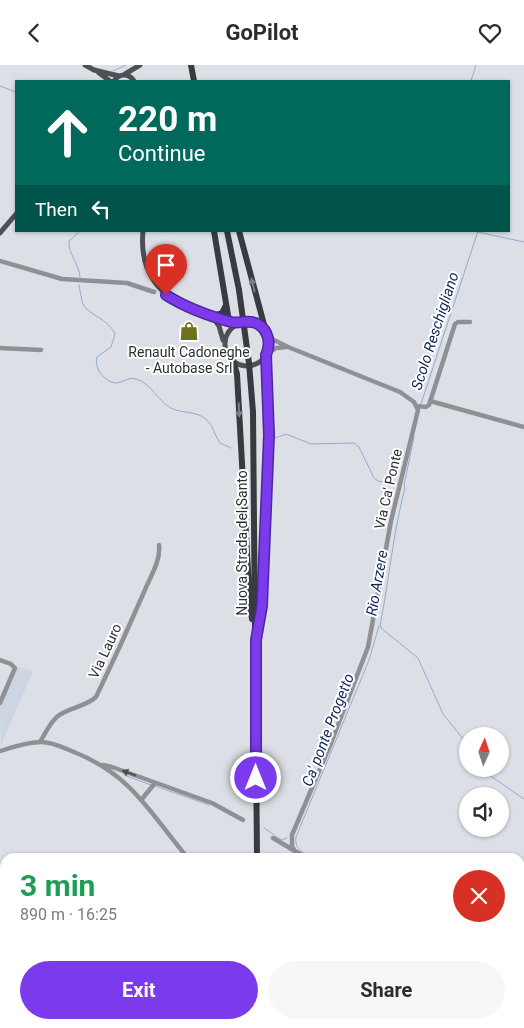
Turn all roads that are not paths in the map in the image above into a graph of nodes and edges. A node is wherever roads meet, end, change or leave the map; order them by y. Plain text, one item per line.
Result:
1 (85, 65) edge
2 (140, 65) edge
3 (191, 65) edge
4 (94, 70) junction
5 (122, 75) junction
6 (109, 80) edge
7 (115, 80) edge
8 (132, 80) edge
9 (133, 80) edge
10 (194, 80) edge
11 (15, 215) edge
12 (143, 232) edge
13 (214, 232) edge
14 (227, 232) edge
15 (239, 232) edge
16 (0, 233) edge
17 (0, 261) edge
18 (154, 292) dead end
19 (227, 304) junction
20 (212, 316) junction
21 (229, 321) junction
22 (470, 322) dead end
23 (238, 323) junction
24 (229, 330) junction
25 (266, 333) junction
26 (224, 344) junction
27 (288, 347) junction
28 (0, 348) edge
29 (41, 349) dead end
30 (266, 355) junction
31 (233, 361) junction
32 (430, 401) junction
33 (416, 405) junction
34 (524, 427) edge
35 (159, 545) dead end
36 (256, 640) junction
37 (0, 660) edge
38 (0, 703) edge
39 (40, 742) junction
40 (0, 751) edge
41 (102, 765) junction
42 (155, 783) junction
43 (142, 799) junction
44 (243, 820) dead end
45 (273, 838) dead end
46 (292, 838) junction
47 (282, 844) junction
48 (184, 853) edge
49 (257, 853) edge
50 (296, 853) joint

1 - 4 main road
2 - 5 main road
2 - 9 main road
3 - 10 highway
4 - 5 main road
4 - 6 main road
5 - 7 main road
5 - 8 main road
11 - 16 main road
12 - 20 main road
13 - 19 highway
14 - 36 highway, Nuova Strada del Santo, bridge
25 -> 15 highway
17 - 18 street
19 - 20 highway
19 - 21 highway
20 - 21 main road
20 - 26 main road
21 - 23 main road
21 - 24 main road
22 - 32 street
23 - 24 main road
23 - 25 main road
24 - 26 main road
25 - 27 street
25 - 30 main road
26 - 31 main road
27 - 30 street
27 - 33 street
28 - 29 street
30 - 31 main road
30 - 36 highway
31 -> 36 highway
32 - 33 street
32 - 34 street
33 - 46 street, Via Ca' Ponte
35 - 39 street, Via Lauro
36 - 49 highway, Nuova Strada del Santo
37 - 38 street
39 - 40 street
39 - 41 street
42 -> 41 street
41 - 43 street
42 - 43 street
42 - 44 street
43 - 48 street
45 - 47 street
46 - 47 street
46 - 50 street
47 - 50 street

